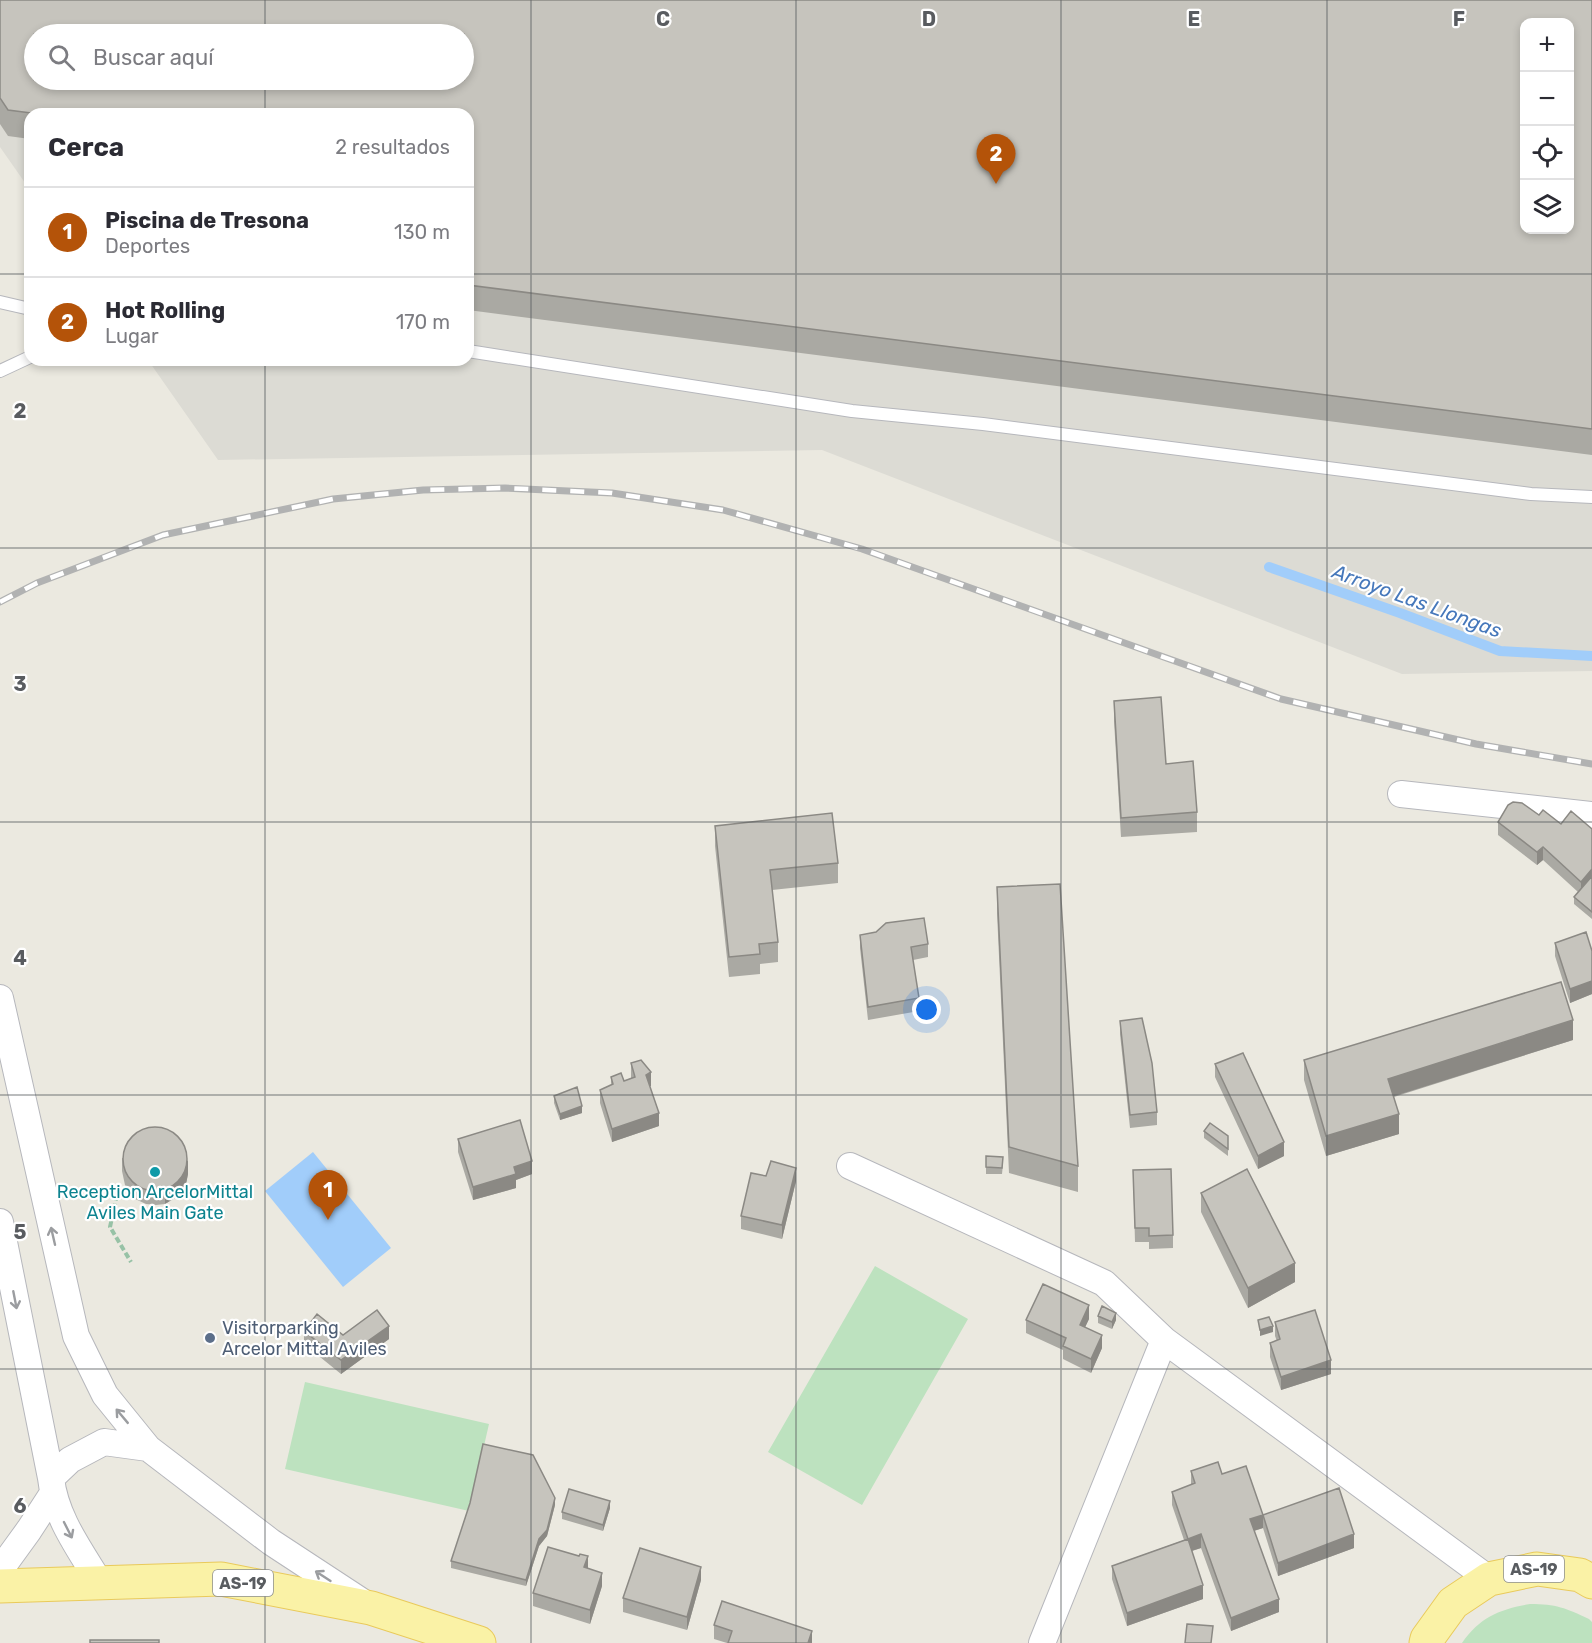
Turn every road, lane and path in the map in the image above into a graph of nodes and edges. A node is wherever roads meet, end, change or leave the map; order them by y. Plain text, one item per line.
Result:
1 (0, 302) edge
2 (24, 308) edge
3 (474, 352) edge
4 (24, 360) edge
5 (0, 371) edge
6 (1592, 496) edge
7 (1401, 794) dead end
8 (1592, 815) edge
9 (0, 998) edge
10 (850, 1166) dead end
11 (119, 1186) dead end
12 (0, 1222) edge
13 (131, 1262) dead end
14 (1164, 1340) junction
15 (148, 1448) junction
16 (52, 1486) junction
17 (0, 1570) edge
18 (1588, 1578) edge
19 (1489, 1579) junction
20 (100, 1582) junction
21 (0, 1586) edge
22 (371, 1608) junction
23 (1423, 1642) edge
24 (478, 1643) edge
25 (1042, 1643) edge

1 - 2 lane
3 - 6 lane
4 - 5 lane
7 - 8 street
15 -> 9 street
10 - 14 street
11 - 13 path
12 -> 16 street
14 - 19 street
14 - 25 street
15 - 16 street
22 -> 15 street
16 - 17 street
16 -> 20 street
18 - 19 main road, AS-19
19 - 23 main road, AS-19
20 - 21 main road, AS-19
20 - 22 main road, AS-19
22 - 24 main road, AS-19

